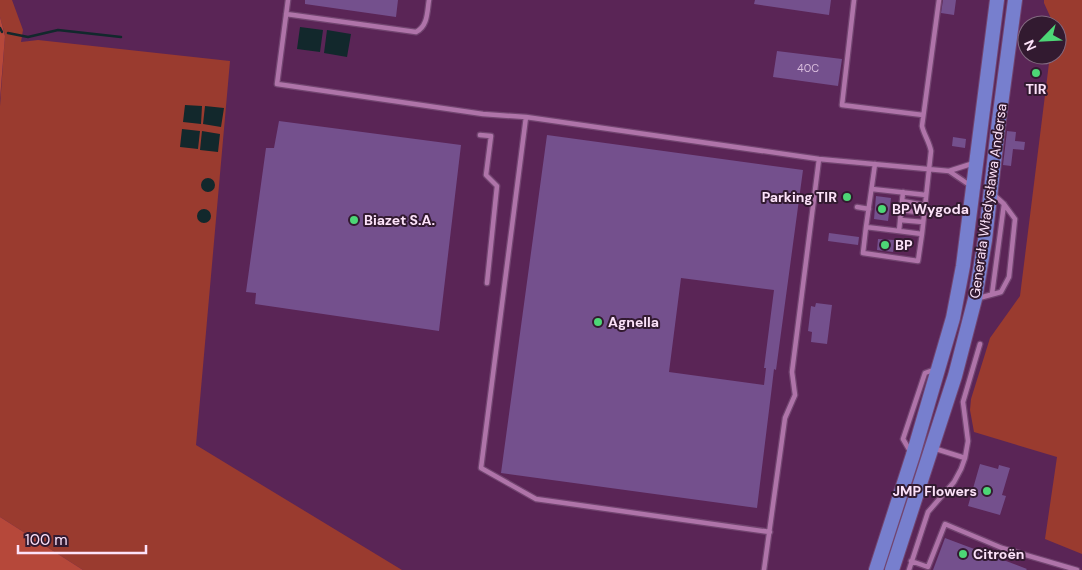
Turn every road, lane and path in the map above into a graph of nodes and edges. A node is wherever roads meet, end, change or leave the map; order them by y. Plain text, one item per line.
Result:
1 (288, 0) edge
2 (429, 0) edge
3 (854, 0) edge
4 (939, 0) edge
5 (997, 0) edge
6 (1015, 0) edge
7 (286, 14) junction
8 (923, 115) junction
9 (526, 118) junction
10 (480, 136) dead end
11 (819, 159) junction
12 (976, 162) junction
13 (875, 164) junction
14 (930, 169) junction
15 (949, 171) junction
16 (973, 187) junction
17 (872, 188) junction
18 (990, 191) junction
19 (903, 192) junction
20 (926, 195) junction
21 (902, 201) junction
22 (1004, 204) junction
23 (925, 205) junction
24 (857, 207) dead end
25 (869, 209) junction
26 (901, 210) junction
27 (924, 213) junction
28 (900, 220) junction
29 (923, 222) junction
30 (866, 227) junction
31 (899, 232) junction
32 (922, 234) junction
33 (487, 283) dead end
34 (992, 294) junction
35 (975, 299) junction
36 (980, 344) dead end
37 (932, 447) junction
38 (965, 458) junction
39 (770, 532) junction
40 (912, 562) junction
41 (764, 570) edge
42 (876, 570) edge
43 (892, 570) edge
44 (909, 570) edge
45 (1078, 570) edge

1 - 7 lane
2 - 7 lane
3 - 8 lane
4 - 8 lane
5 - 12 highway, Generała Władysława Andersa
6 - 18 highway, Generała Władysława Andersa
7 - 9 lane
8 - 14 lane
9 - 11 lane
9 - 39 lane
10 - 33 lane
11 - 13 lane
11 - 39 lane
12 - 15 lane
12 - 16 highway, Generała Władysława Andersa
13 - 14 lane
13 - 17 lane
14 - 15 lane
14 - 20 lane
15 - 16 lane
16 - 42 highway, Generała Władysława Andersa
17 - 19 lane
17 - 25 lane
18 - 22 lane
18 - 35 highway, Generała Władysława Andersa
19 - 20 lane
19 - 21 lane
20 - 23 lane
21 - 23 lane
21 - 26 lane
22 - 34 lane
22 - 34 lane
23 - 27 lane
24 - 25 lane
25 - 30 lane
26 - 27 lane
26 - 28 lane
27 - 29 lane
28 - 29 lane
28 - 31 lane
29 - 32 lane
30 - 31 lane
30 - 32 lane
31 - 32 lane
34 - 35 lane
35 - 37 highway, Generała Władysława Andersa
36 - 38 lane
37 - 38 lane
37 - 43 highway, Generała Władysława Andersa
38 - 40 lane
39 - 41 lane
40 - 44 lane
40 - 45 lane

